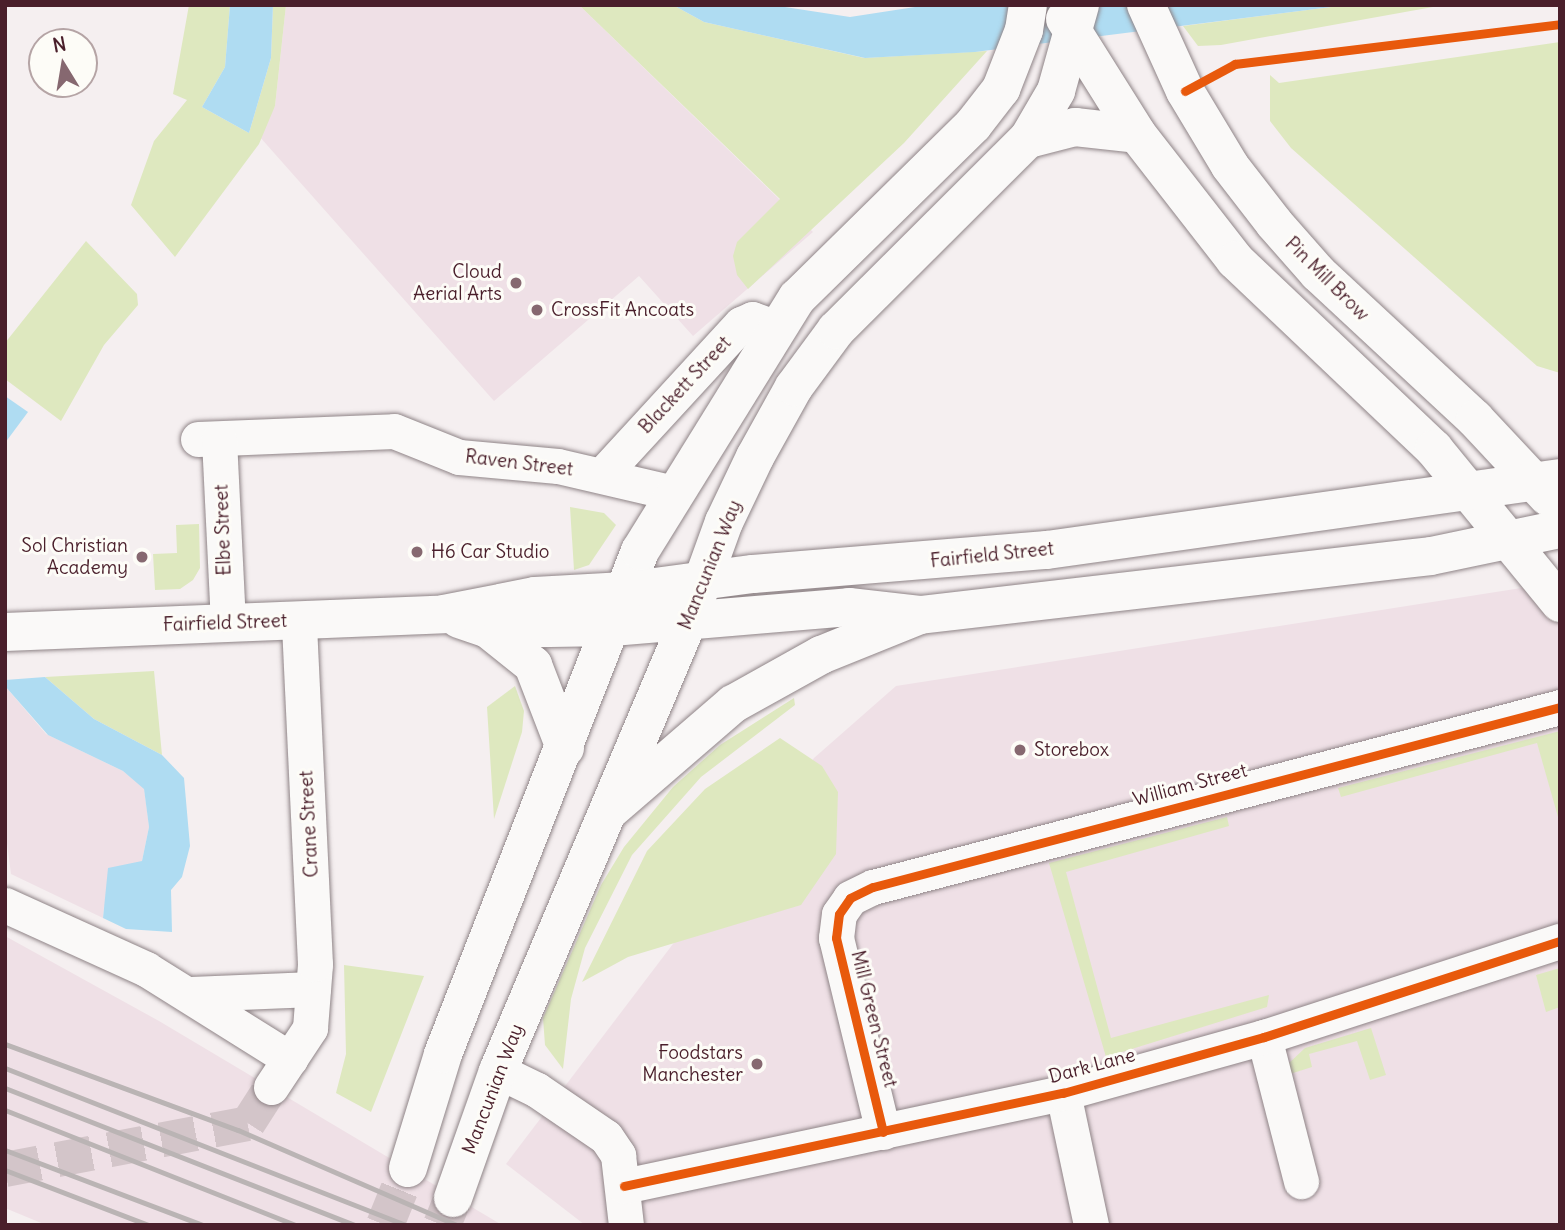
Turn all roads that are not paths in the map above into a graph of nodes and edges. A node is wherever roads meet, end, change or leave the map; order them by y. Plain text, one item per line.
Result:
1 (1028, 5) edge
2 (1146, 5) edge
3 (1070, 14) edge
4 (1137, 134) junction
5 (1028, 139) junction
6 (777, 328) junction
7 (209, 439) joint
8 (602, 475) junction
9 (1549, 480) edge
10 (1471, 491) junction
11 (674, 493) junction
12 (1560, 514) edge
13 (1560, 529) edge
14 (1507, 541) junction
15 (701, 581) junction
16 (625, 591) junction
17 (1560, 603) edge
18 (444, 614) junction
19 (920, 615) junction
20 (299, 621) junction
21 (228, 622) junction
22 (687, 624) junction
23 (612, 627) junction
24 (488, 629) junction
25 (5, 632) edge
26 (1560, 706) edge
27 (565, 748) junction
28 (604, 814) junction
29 (5, 905) edge
30 (839, 914) joint
31 (1560, 941) edge
32 (313, 989) junction
33 (191, 994) junction
34 (1264, 1037) junction
35 (290, 1059) junction
36 (498, 1071) junction
37 (271, 1087) tunnel mouth
38 (1063, 1093) junction
39 (883, 1132) junction
40 (408, 1168) tunnel mouth
41 (1301, 1181) dead end
42 (624, 1186) junction
43 (453, 1198) tunnel mouth
44 (626, 1225) edge
45 (1091, 1225) edge

1 - 6 main road
2 - 9 main road, Pin Mill Brow
3 - 4 main road
3 - 5 main road, Mancunian Way
4 - 5 main road
4 - 10 main road
5 - 15 main road, Mancunian Way
6 - 8 street, Blackett Street
6 - 11 main road
7 - 8 street, Raven Street
7 - 21 street, Elbe Street
8 - 11 street, Raven Street
9 - 10 main road, Fairfield Street
9 - 12 main road, Pin Mill Brow
10 - 14 main road
10 - 15 main road, Fairfield Street
11 - 16 main road
13 - 14 main road, Fairfield Street
14 - 17 main road
14 - 19 main road, Fairfield Street
15 - 16 main road, Fairfield Street
15 - 22 main road, Mancunian Way
16 - 18 main road, Fairfield Street
16 - 23 main road
18 - 20 main road, Fairfield Street
18 - 24 main road, Fairfield Street
19 - 22 main road, Fairfield Street
19 - 28 main road, Fairfield Street
20 - 21 main road, Fairfield Street
20 - 32 street, Crane Street
21 - 25 main road, Fairfield Street
22 - 23 main road, Fairfield Street
22 - 28 main road, Mancunian Way
23 - 24 main road, Fairfield Street
23 - 27 main road
24 - 27 main road
26 - 30 street, William Street
27 - 40 main road
28 - 36 main road, Mancunian Way
29 - 33 street
30 - 39 street, Mill Green Street
31 - 34 street, Dark Lane
32 - 33 street
32 - 35 street, Crane Street
33 - 35 street
34 - 38 street, Dark Lane
34 - 41 street
35 - 37 street
36 - 42 street
36 - 43 main road, Mancunian Way
38 - 39 street, Dark Lane
38 - 45 street
39 - 42 street, Dark Lane
42 - 44 street

